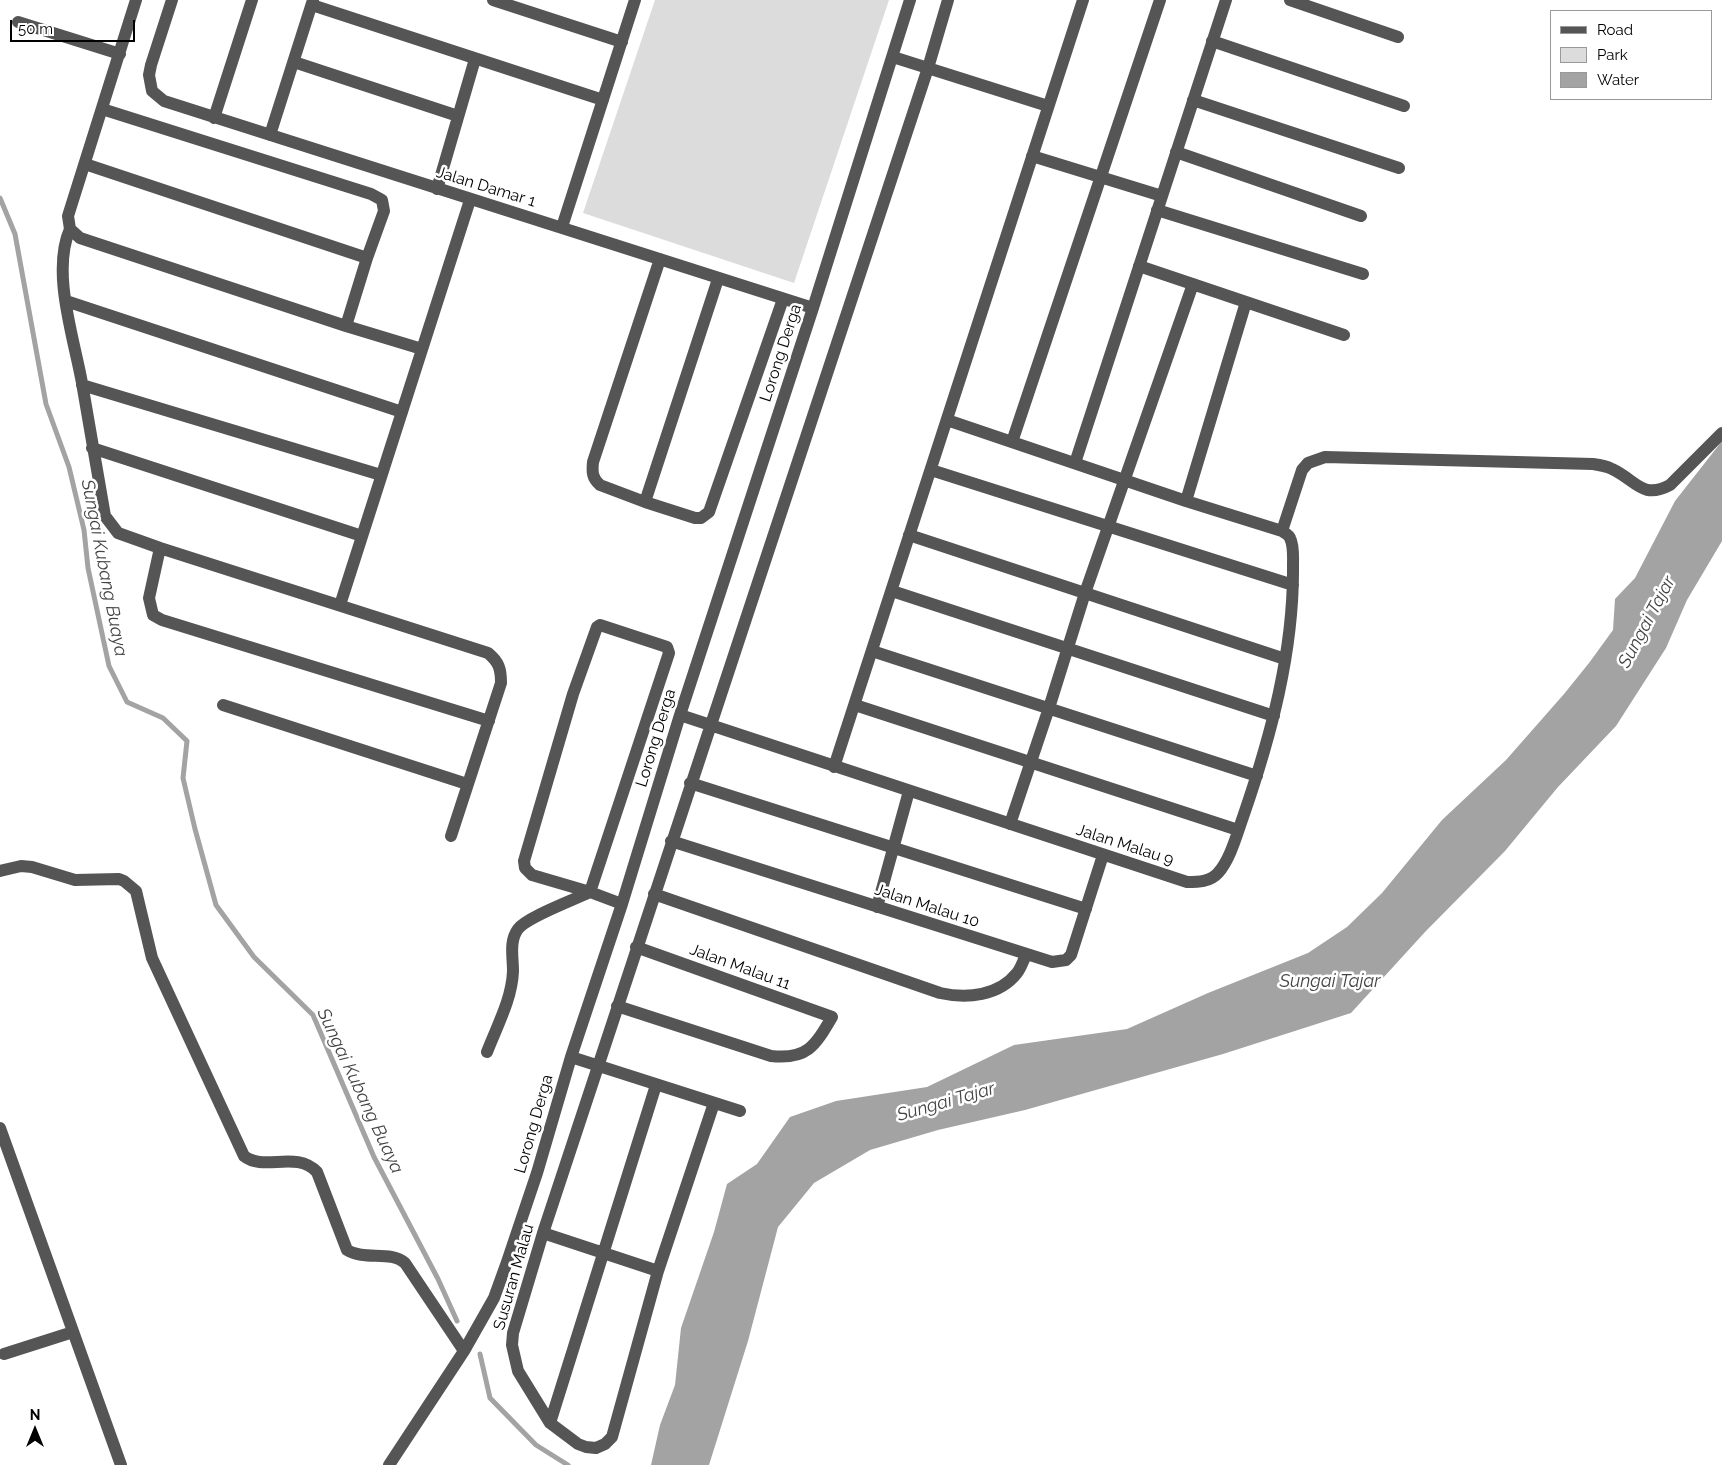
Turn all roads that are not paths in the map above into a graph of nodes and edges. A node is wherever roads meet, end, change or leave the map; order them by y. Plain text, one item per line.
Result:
1 (136, 0) edge
2 (172, 0) edge
3 (252, 0) edge
4 (493, 0) edge
5 (635, 0) edge
6 (910, 0) edge
7 (948, 0) edge
8 (1083, 0) edge
9 (1160, 0) edge
10 (1226, 0) edge
11 (1290, 0) edge
12 (313, 2) edge
13 (18, 22) dead end
14 (1398, 37) dead end
15 (1212, 40) junction
16 (622, 42) junction
17 (120, 54) junction
18 (893, 56) junction
19 (475, 59) junction
20 (294, 62) junction
21 (928, 68) junction
22 (603, 100) junction
23 (1193, 100) junction
24 (1048, 106) junction
25 (1404, 106) dead end
26 (102, 109) junction
27 (458, 116) junction
28 (214, 118) junction
29 (270, 135) junction
30 (1176, 152) junction
31 (1032, 156) junction
32 (85, 164) junction
33 (1399, 168) dead end
34 (1102, 177) junction
35 (437, 188) junction
36 (1162, 196) junction
37 (470, 200) junction
38 (1157, 210) junction
39 (1361, 216) dead end
40 (562, 227) junction
41 (70, 229) junction
42 (367, 258) junction
43 (660, 260) junction
44 (1139, 266) junction
45 (1363, 274) dead end
46 (718, 279) junction
47 (1193, 284) junction
48 (783, 299) junction
49 (66, 301) junction
50 (1246, 302) junction
51 (813, 308) junction
52 (346, 326) junction
53 (1344, 335) dead end
54 (422, 350) junction
55 (82, 384) junction
56 (402, 412) junction
57 (946, 420) junction
58 (1722, 434) edge
59 (1012, 442) junction
60 (92, 448) junction
61 (1075, 464) junction
62 (931, 470) junction
63 (382, 475) junction
64 (1125, 480) junction
65 (1186, 501) junction
66 (645, 502) junction
67 (1109, 527) junction
68 (1282, 530) junction
69 (910, 535) junction
70 (362, 536) junction
71 (160, 548) junction
72 (1293, 586) junction
73 (892, 591) junction
74 (1085, 593) junction
75 (340, 605) junction
76 (1068, 649) junction
77 (872, 651) junction
78 (1285, 659) junction
79 (223, 705) dead end
80 (854, 705) junction
81 (1049, 708) junction
82 (680, 715) junction
83 (1274, 716) junction
84 (490, 721) junction
85 (709, 725) junction
86 (1030, 762) junction
87 (834, 766) junction
88 (1257, 776) junction
89 (690, 783) junction
90 (467, 784) junction
91 (910, 791) junction
92 (1010, 824) junction
93 (1238, 830) junction
94 (450, 836) dead end
95 (671, 840) junction
96 (894, 848) junction
97 (1103, 855) junction
98 (0, 872) edge
99 (590, 892) junction
100 (654, 894) junction
101 (622, 904) junction
102 (877, 906) junction
103 (1086, 909) junction
104 (636, 947) junction
105 (1026, 955) junction
106 (617, 1006) junction
107 (487, 1052) dead end
108 (571, 1057) junction
109 (597, 1066) junction
110 (656, 1085) junction
111 (714, 1103) junction
112 (740, 1111) dead end
113 (0, 1128) edge
114 (542, 1232) junction
115 (602, 1254) junction
116 (658, 1272) junction
117 (73, 1332) junction
118 (464, 1351) junction
119 (4, 1354) dead end
120 (550, 1423) junction
121 (121, 1465) edge
122 (389, 1465) edge

1 - 17 street
2 - 28 street, Jalan Damar 1
3 - 28 street
4 - 16 street
5 - 16 street
6 - 18 street, Lorong Derga
7 - 21 street, Susuran Malau
8 - 24 street
9 - 34 street
10 - 15 street
11 - 14 street
12 - 19 street
12 - 20 street
13 - 17 street
15 - 23 street
15 - 25 street
16 - 22 street
17 - 26 street
18 - 21 street
18 - 51 street, Lorong Derga
19 - 22 street
19 - 27 street
20 - 27 street
20 - 29 street
21 - 24 street
21 - 85 street, Susuran Malau
22 - 40 street
23 - 30 street
23 - 33 street
24 - 31 street
26 - 32 street
26 - 42 street
27 - 35 street
28 - 29 street, Jalan Damar 1
29 - 35 street, Jalan Damar 1
30 - 36 street
30 - 39 street
31 - 34 street
31 - 57 street
32 - 41 street
32 - 42 street
34 - 36 street
34 - 59 street
35 - 37 street, Jalan Damar 1
36 - 38 street
37 - 40 street, Jalan Damar 1
37 - 54 street
38 - 44 street
38 - 45 street
40 - 43 street, Jalan Damar 1
41 - 49 street
41 - 52 street
42 - 52 street
43 - 46 street, Jalan Damar 1
43 - 66 street
44 - 47 street
44 - 61 street
46 - 48 street, Jalan Damar 1
46 - 66 street
47 - 50 street
47 - 64 street
48 - 51 street, Jalan Damar 1
48 - 66 street
49 - 55 street
49 - 56 street
50 - 53 street
50 - 65 street
51 - 82 street, Lorong Derga
52 - 54 street
54 - 56 street
55 - 60 street
55 - 63 street
56 - 63 street
57 - 59 street
57 - 62 street
58 - 68 street
59 - 61 street
60 - 70 street
60 - 71 street
61 - 64 street
62 - 67 street
62 - 69 street
63 - 70 street
64 - 65 street
64 - 67 street
65 - 68 street
67 - 72 street
67 - 74 street
68 - 72 street, Jalan Malau 9
69 - 73 street
69 - 74 street
70 - 75 street
71 - 75 street
71 - 84 street
72 - 78 street, Jalan Malau 9
73 - 76 street
73 - 77 street
74 - 76 street
74 - 78 street
75 - 84 street
76 - 81 street
76 - 83 street
77 - 80 street
77 - 81 street
78 - 83 street, Jalan Malau 9
79 - 90 street
80 - 86 street
80 - 87 street
81 - 86 street
81 - 88 street
82 - 85 street, Jalan Malau 9
82 - 101 street, Lorong Derga
83 - 88 street, Jalan Malau 9
84 - 90 street
85 - 87 street, Jalan Malau 9
85 - 89 street, Susuran Malau
86 - 92 street
86 - 93 street
87 - 91 street, Jalan Malau 9
88 - 93 street, Jalan Malau 9
89 - 95 street, Susuran Malau
89 - 96 street
90 - 94 street
91 - 92 street, Jalan Malau 9
91 - 96 street
92 - 97 street, Jalan Malau 9
93 - 97 street, Jalan Malau 9
95 - 100 street, Susuran Malau
95 - 102 street, Jalan Malau 10
96 - 102 street
96 - 103 street
97 - 103 street, Jalan Malau 10
98 - 118 street
99 - 99 street
99 - 101 street
99 - 107 street
100 - 104 street, Susuran Malau
100 - 105 street
101 - 108 street, Lorong Derga
102 - 105 street, Jalan Malau 10
103 - 105 street, Jalan Malau 10
104 - 106 street, Susuran Malau
104 - 106 street, Jalan Malau 11
106 - 109 street, Susuran Malau
108 - 109 street
108 - 118 street, Lorong Derga
109 - 110 street
109 - 114 street, Susuran Malau
110 - 111 street
110 - 115 street
111 - 112 street
111 - 116 street
113 - 117 street
114 - 115 street
114 - 120 street, Susuran Malau
115 - 116 street
115 - 120 street
116 - 120 street, Susuran Malau
117 - 119 street
117 - 121 street
118 - 122 street, Lorong Derga

